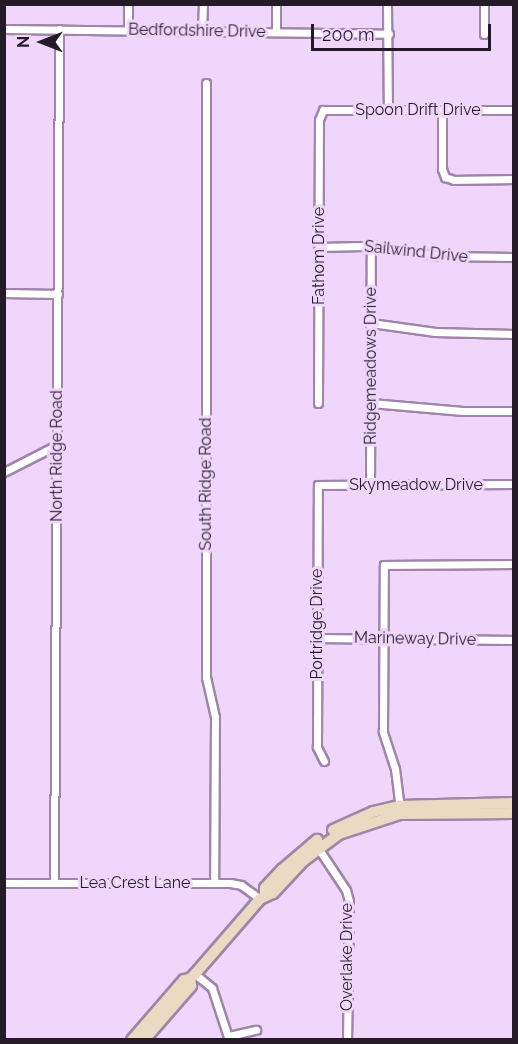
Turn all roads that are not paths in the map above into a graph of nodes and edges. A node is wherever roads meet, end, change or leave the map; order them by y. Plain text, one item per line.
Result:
1 (128, 4) edge
2 (203, 4) edge
3 (276, 4) edge
4 (387, 4) edge
5 (484, 4) edge
6 (4, 29) edge
7 (60, 29) junction
8 (128, 30) junction
9 (202, 31) junction
10 (276, 32) junction
11 (389, 34) junction
12 (484, 34) dead end
13 (206, 83) dead end
14 (388, 109) junction
15 (323, 110) joint
16 (442, 110) junction
17 (513, 110) edge
18 (513, 179) edge
19 (319, 247) junction
20 (371, 248) junction
21 (513, 257) edge
22 (4, 293) edge
23 (58, 294) junction
24 (371, 323) junction
25 (513, 334) edge
26 (318, 403) dead end
27 (371, 403) junction
28 (513, 411) edge
29 (57, 445) junction
30 (4, 472) edge
31 (513, 484) edge
32 (318, 485) joint
33 (370, 485) junction
34 (513, 564) edge
35 (316, 638) junction
36 (384, 639) junction
37 (513, 640) edge
38 (324, 761) dead end
39 (513, 803) edge
40 (400, 810) junction
41 (513, 813) edge
42 (318, 848) junction
43 (4, 883) edge
44 (54, 883) junction
45 (214, 883) junction
46 (262, 897) junction
47 (192, 976) junction
48 (256, 1030) dead end
49 (229, 1038) edge
50 (132, 1040) edge
51 (144, 1040) edge
52 (347, 1040) edge

1 - 8 street
2 - 9 street
3 - 10 street
4 - 11 street
5 - 12 street
6 - 7 street, Bedfordshire Drive
7 - 8 street, Bedfordshire Drive
7 - 23 street, North Ridge Road
8 - 9 street, Bedfordshire Drive
9 - 10 street, Bedfordshire Drive
10 - 11 street, Bedfordshire Drive
11 - 14 street
13 - 45 street, South Ridge Road
14 - 15 street, Spoon Drift Drive
14 - 16 street, Spoon Drift Drive
15 - 19 street, Fathom Drive
16 - 17 street, Spoon Drift Drive
16 - 18 street
19 - 20 street, Sailwind Drive
19 - 26 street, Fathom Drive
20 - 21 street, Sailwind Drive
20 - 24 street, Ridgemeadows Drive
22 - 23 street
23 - 29 street, North Ridge Road
24 - 25 street
24 - 27 street, Ridgemeadows Drive
27 - 28 street
27 - 33 street, Ridgemeadows Drive
29 - 30 street
29 - 44 street, North Ridge Road
31 - 33 street, Skymeadow Drive
32 - 33 street, Skymeadow Drive
32 - 35 street, Portridge Drive
34 - 36 street
35 - 36 street, Marineway Drive
35 - 38 street, Portridge Drive
36 - 37 street, Marineway Drive
36 - 40 street
39 - 40 main road
40 - 41 main road
40 - 42 main road
40 - 46 main road
42 - 46 main road
42 - 52 street, Overlake Drive
43 - 44 street, Lea Crest Lane
44 - 45 street, Lea Crest Lane
45 - 46 street, Lea Crest Lane
46 - 47 main road
47 - 49 street
47 - 50 main road
47 - 51 main road
48 - 49 street

